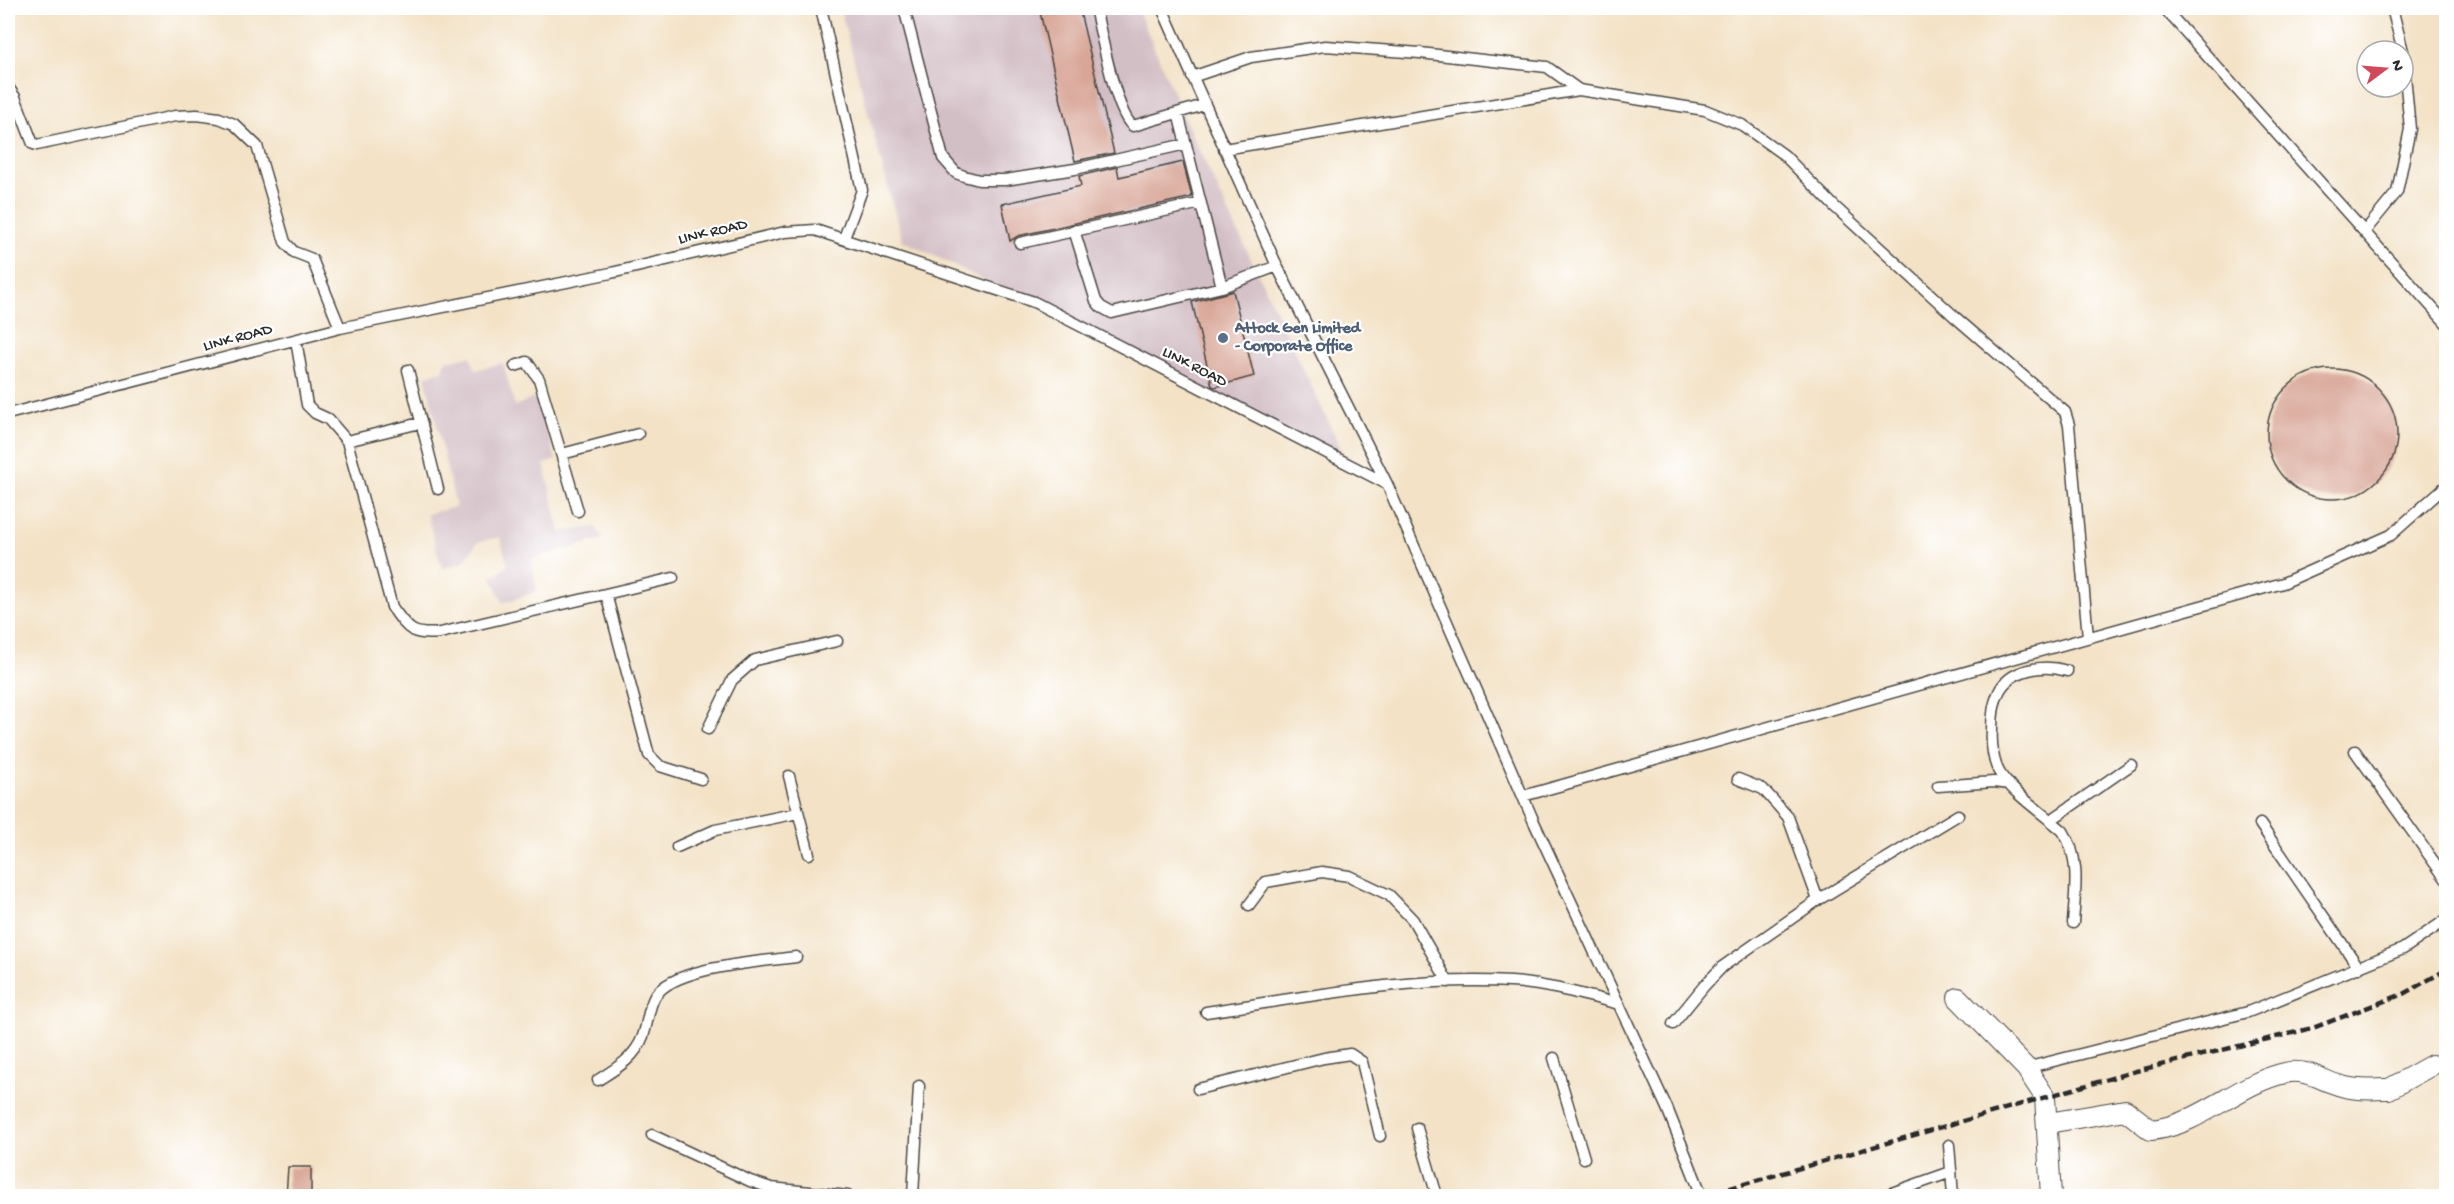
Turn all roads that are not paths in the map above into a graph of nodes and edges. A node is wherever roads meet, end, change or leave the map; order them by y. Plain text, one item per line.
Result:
1 (821, 8) edge
2 (904, 8) edge
3 (1095, 8) edge
4 (1162, 8) edge
5 (2164, 8) edge
6 (2392, 8) edge
7 (2400, 39) edge
8 (1192, 77) junction
9 (8, 87) edge
10 (1579, 90) junction
11 (2407, 99) edge
12 (1204, 105) junction
13 (1178, 113) junction
14 (1186, 144) junction
15 (1224, 148) junction
16 (1201, 203) junction
17 (1074, 230) junction
18 (2365, 231) junction
19 (844, 238) junction
20 (1020, 243) dead end
21 (1277, 266) junction
22 (1222, 287) junction
23 (2446, 323) edge
24 (340, 328) junction
25 (296, 339) junction
26 (515, 366) dead end
27 (408, 370) dead end
28 (8, 414) edge
29 (420, 423) junction
30 (638, 434) dead end
31 (347, 441) junction
32 (562, 454) junction
33 (1387, 484) junction
34 (2446, 486) edge
35 (438, 489) dead end
36 (578, 512) dead end
37 (673, 578) dead end
38 (606, 594) junction
39 (2088, 637) junction
40 (837, 641) dead end
41 (2067, 671) dead end
42 (708, 729) dead end
43 (2355, 751) dead end
44 (2131, 765) dead end
45 (789, 776) dead end
46 (701, 779) dead end
47 (1738, 779) dead end
48 (2009, 784) junction
49 (1938, 786) dead end
50 (1523, 796) junction
51 (798, 813) junction
52 (1958, 815) dead end
53 (2051, 820) junction
54 (2260, 824) dead end
55 (677, 847) dead end
56 (809, 854) dead end
57 (2446, 879) edge
58 (1818, 900) junction
59 (1249, 905) dead end
60 (2446, 920) edge
61 (2073, 923) dead end
62 (796, 957) dead end
63 (2359, 968) junction
64 (1448, 982) junction
65 (1958, 998) dead end
66 (1619, 1004) junction
67 (1206, 1012) dead end
68 (1673, 1024) dead end
69 (1554, 1058) dead end
70 (2432, 1065) dead end
71 (2026, 1068) junction
72 (598, 1080) dead end
73 (919, 1086) dead end
74 (1197, 1089) dead end
75 (2048, 1123) junction
76 (1417, 1128) dead end
77 (652, 1135) dead end
78 (1380, 1137) dead end
79 (1949, 1145) dead end
80 (1584, 1158) dead end
81 (1951, 1172) junction
82 (848, 1197) edge
83 (913, 1197) edge
84 (1437, 1197) edge
85 (1702, 1197) edge
86 (1890, 1197) edge
87 (1953, 1197) edge
88 (2051, 1197) edge

1 - 19 lane
2 - 14 lane
3 - 13 lane
4 - 8 lane
5 - 18 lane
6 - 7 lane
8 - 10 lane
8 - 12 lane
9 - 24 lane
10 - 15 lane
10 - 39 lane
11 - 18 lane
12 - 13 lane
12 - 15 lane
13 - 14 lane
14 - 16 lane
15 - 21 lane
16 - 17 lane
16 - 22 lane
17 - 20 lane
17 - 22 lane
18 - 23 lane
19 - 24 lane, LINK ROAD
19 - 33 lane, LINK ROAD
21 - 22 lane
21 - 33 lane
24 - 25 lane, LINK ROAD
25 - 28 lane, LINK ROAD
25 - 31 lane
26 - 32 lane
27 - 29 lane
29 - 31 lane
29 - 35 lane
30 - 32 lane
31 - 38 lane
32 - 36 lane
33 - 50 lane
34 - 39 lane
37 - 38 lane
38 - 46 lane
39 - 50 lane
40 - 42 lane
41 - 48 lane
43 - 57 lane
44 - 53 lane
45 - 51 lane
47 - 58 lane
48 - 49 lane
48 - 53 lane
50 - 66 lane
51 - 55 lane
51 - 56 lane
52 - 58 lane
53 - 61 lane
54 - 63 lane
58 - 68 lane
59 - 64 lane
60 - 63 lane
62 - 72 lane
63 - 71 lane
64 - 66 lane
64 - 67 lane
65 - 71 street
66 - 85 lane
69 - 80 lane
70 - 75 street
71 - 75 street
73 - 83 lane
74 - 78 lane
75 - 88 street
76 - 84 lane
77 - 82 lane
79 - 81 lane
81 - 86 lane
81 - 87 lane

